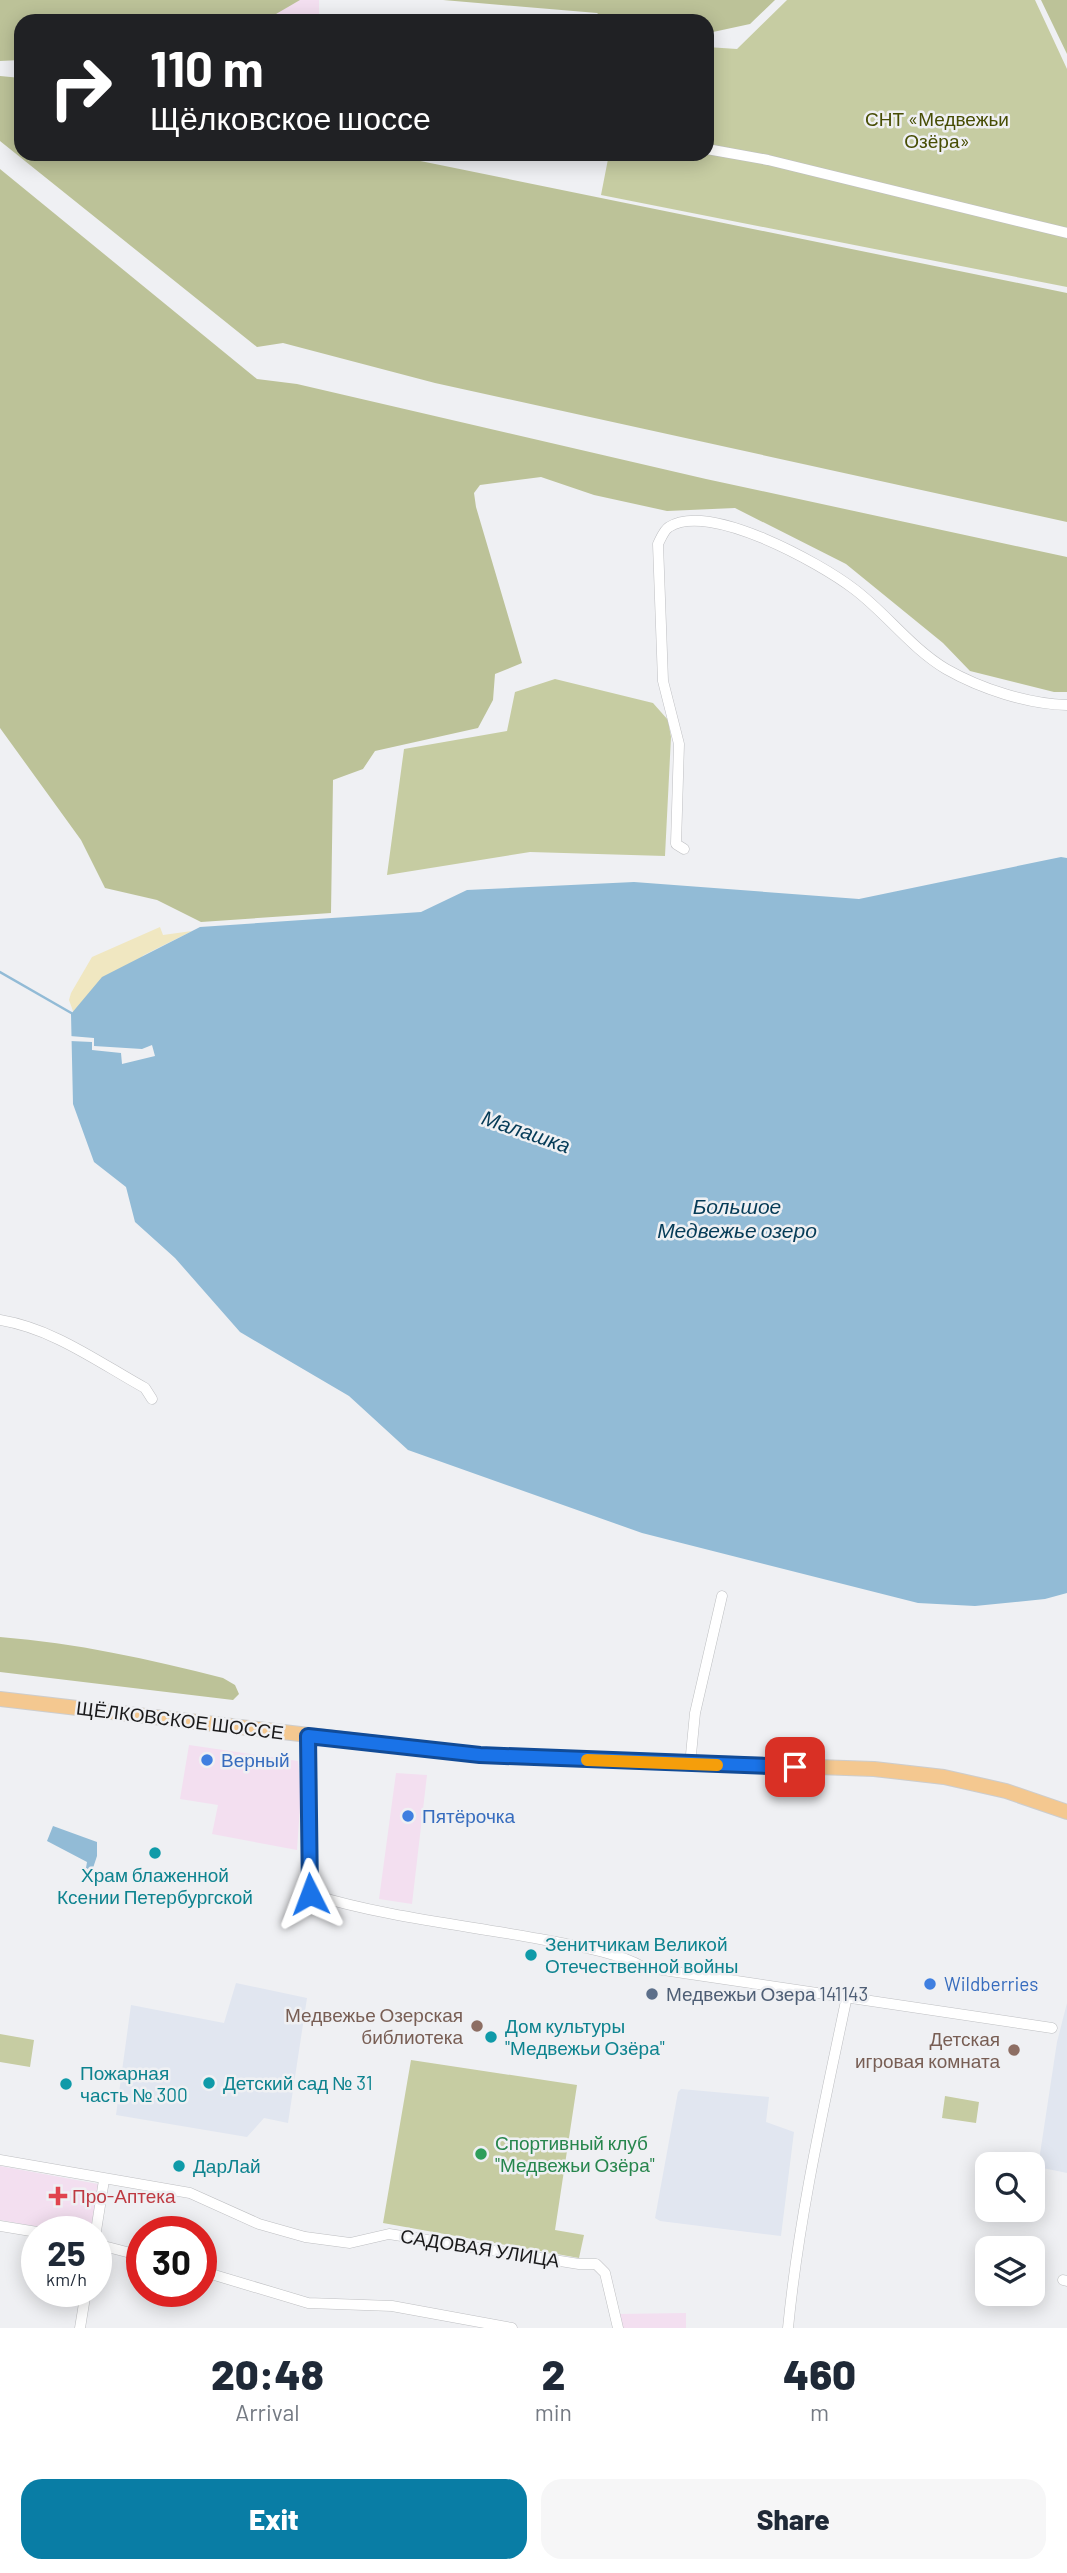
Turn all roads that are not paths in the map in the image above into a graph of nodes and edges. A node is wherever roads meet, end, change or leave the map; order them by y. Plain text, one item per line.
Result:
1 (714, 150) edge
2 (1067, 233) edge
3 (1067, 705) edge
4 (684, 849) dead end
5 (0, 1320) edge
6 (152, 1399) dead end
7 (722, 1596) dead end
8 (0, 1699) edge
9 (308, 1736) junction
10 (690, 1765) junction
11 (1067, 1812) edge
12 (847, 1996) junction
13 (1052, 2028) dead end
14 (0, 2160) edge
15 (104, 2180) junction
16 (98, 2216) edge
17 (0, 2226) edge
18 (21, 2229) edge
19 (217, 2276) edge
20 (83, 2307) edge
21 (80, 2328) edge
22 (512, 2328) edge
23 (618, 2328) edge
24 (788, 2328) edge

1 - 2 street
3 - 4 street
5 - 6 street
7 - 10 street
8 - 9 main road, ЩЁЛКОВСКОЕ ШОССЕ
9 - 10 main road, ЩЁЛКОВСКОЕ ШОССЕ
9 - 12 street
10 - 11 main road, ЩЁЛКОВСКОЕ ШОССЕ
12 - 13 street
12 - 24 street
14 - 15 street, САДОВАЯ УЛИЦА
15 - 16 street
15 - 23 street, САДОВАЯ УЛИЦА
17 - 18 street
19 - 22 street
20 - 21 street

